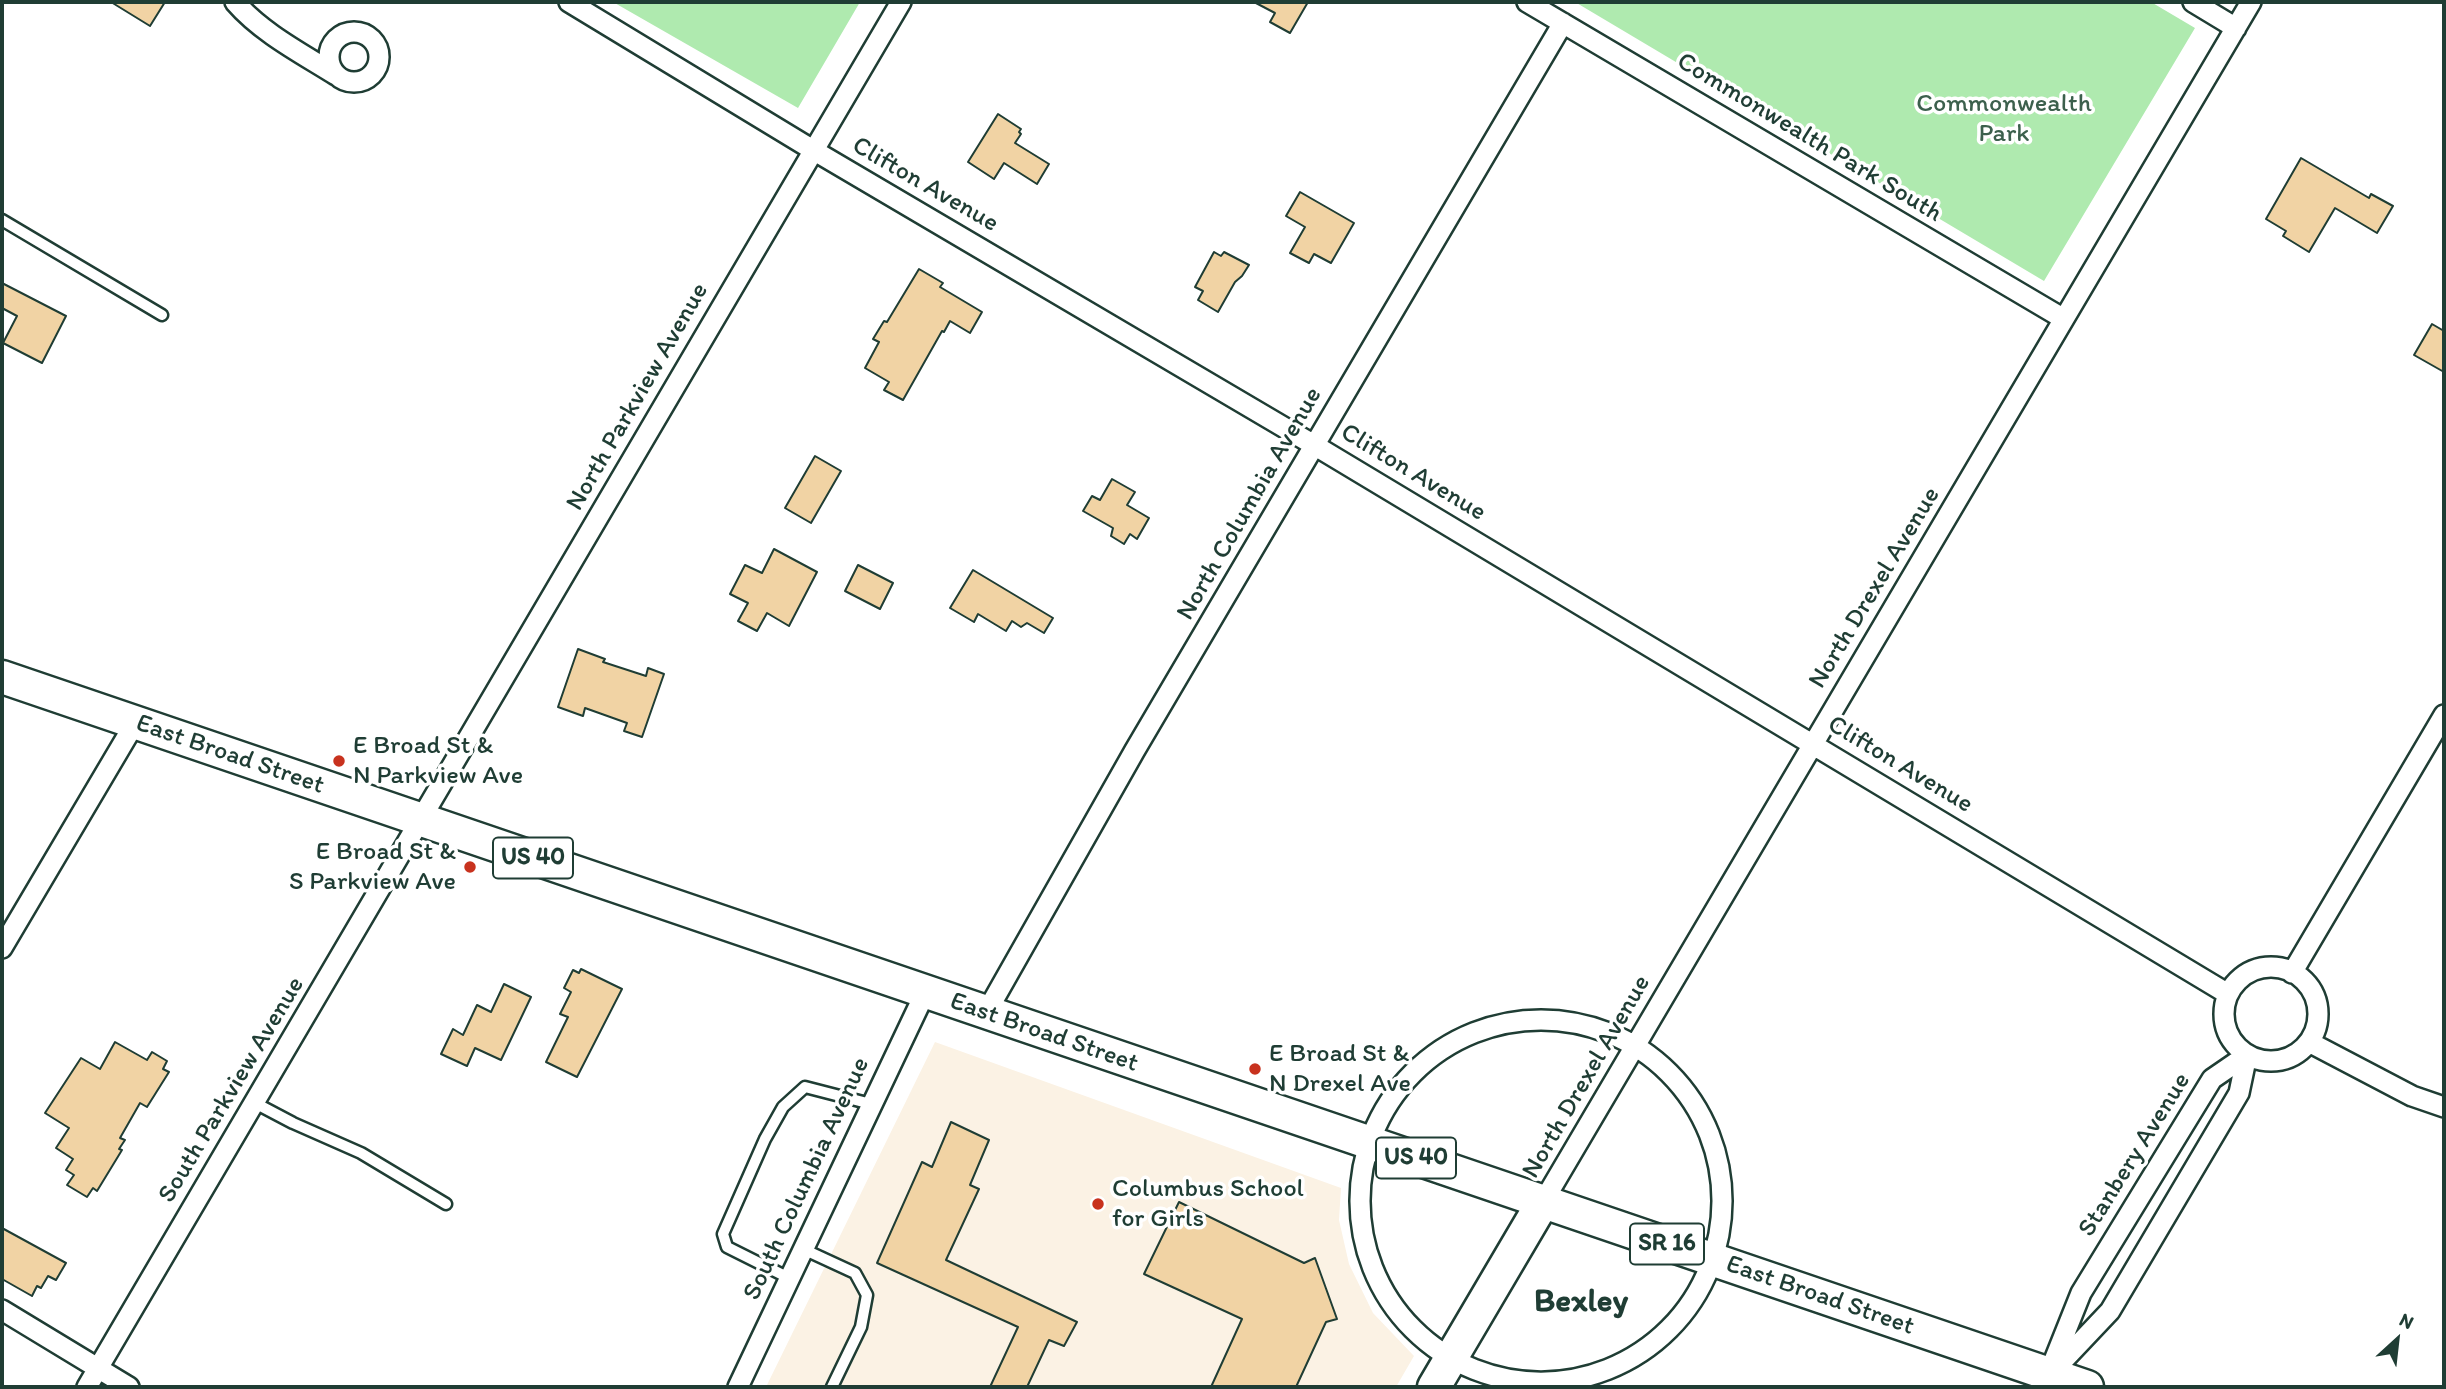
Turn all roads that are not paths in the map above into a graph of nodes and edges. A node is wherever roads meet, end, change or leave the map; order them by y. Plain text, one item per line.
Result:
1 (235, 2) edge
2 (569, 2) edge
3 (901, 2) edge
4 (1527, 2) edge
5 (2193, 2) edge
6 (2251, 2) edge
7 (1563, 23) junction
8 (2236, 28) junction
9 (342, 79) dead end
10 (813, 150) junction
11 (2, 220) edge
12 (162, 315) dead end
13 (2064, 319) junction
14 (1314, 445) junction
15 (2, 677) edge
16 (2444, 715) edge
17 (135, 723) junction
18 (1814, 744) junction
19 (422, 820) junction
20 (2, 948) edge
21 (2292, 973) junction
22 (925, 993) junction
23 (2228, 994) junction
24 (986, 1013) junction
25 (2309, 1042) junction
26 (1635, 1046) junction
27 (2247, 1055) junction
28 (255, 1103) junction
29 (871, 1104) junction
30 (2444, 1107) edge
31 (1370, 1142) junction
32 (1544, 1202) junction
33 (446, 1204) dead end
34 (803, 1249) junction
35 (1713, 1260) junction
36 (789, 1278) junction
37 (2, 1310) edge
38 (1451, 1359) junction
39 (98, 1369) junction
40 (2047, 1381) edge
41 (87, 1387) edge
42 (129, 1387) edge
43 (738, 1387) edge
44 (832, 1387) edge
45 (1434, 1387) edge
46 (2088, 1387) edge

1 - 9 street
2 - 10 street, Clifton Avenue
3 - 10 street, North Parkview Avenue
4 - 7 street, Commonwealth Park South
5 - 8 street
6 - 8 street, North Drexel Avenue
7 - 13 street, Commonwealth Park South
7 - 14 street, North Columbia Avenue
8 - 13 street, North Drexel Avenue
10 - 14 street, Clifton Avenue
10 - 19 street, North Parkview Avenue
11 - 12 lane
13 - 18 street, North Drexel Avenue
14 - 18 street, Clifton Avenue
14 - 24 street, North Columbia Avenue
15 - 17 main road, East Broad Street / US 40
16 - 21 street
17 - 19 main road, East Broad Street / US 40
17 - 20 street
18 - 23 street, Clifton Avenue
18 - 26 street, North Drexel Avenue
19 - 22 main road, East Broad Street / US 40
19 - 28 street, South Parkview Avenue
21 - 23 street
21 - 25 street
22 - 24 main road, East Broad Street / US 40
22 - 29 street, South Columbia Avenue
23 - 27 street
24 - 31 main road, East Broad Street / US 40
25 - 27 street
25 - 30 street
26 - 31 street
26 - 32 street, North Drexel Avenue
26 - 35 street
27 - 40 street
27 - 40 street, Stanbery Avenue
28 - 33 lane
28 - 39 street, South Parkview Avenue
29 - 34 street, South Columbia Avenue
29 - 36 lane
31 - 32 main road, East Broad Street / US 40
31 - 38 street
32 - 35 main road, East Broad Street / SR 16
32 - 38 main road
34 - 36 street, South Columbia Avenue
34 - 44 lane
35 - 38 street
35 - 40 main road, East Broad Street / SR 16
36 - 43 street, South Columbia Avenue
37 - 39 street
38 - 45 main road
39 - 41 street, South Parkview Avenue
39 - 42 street
40 - 46 main road, East Broad Street / SR 16

